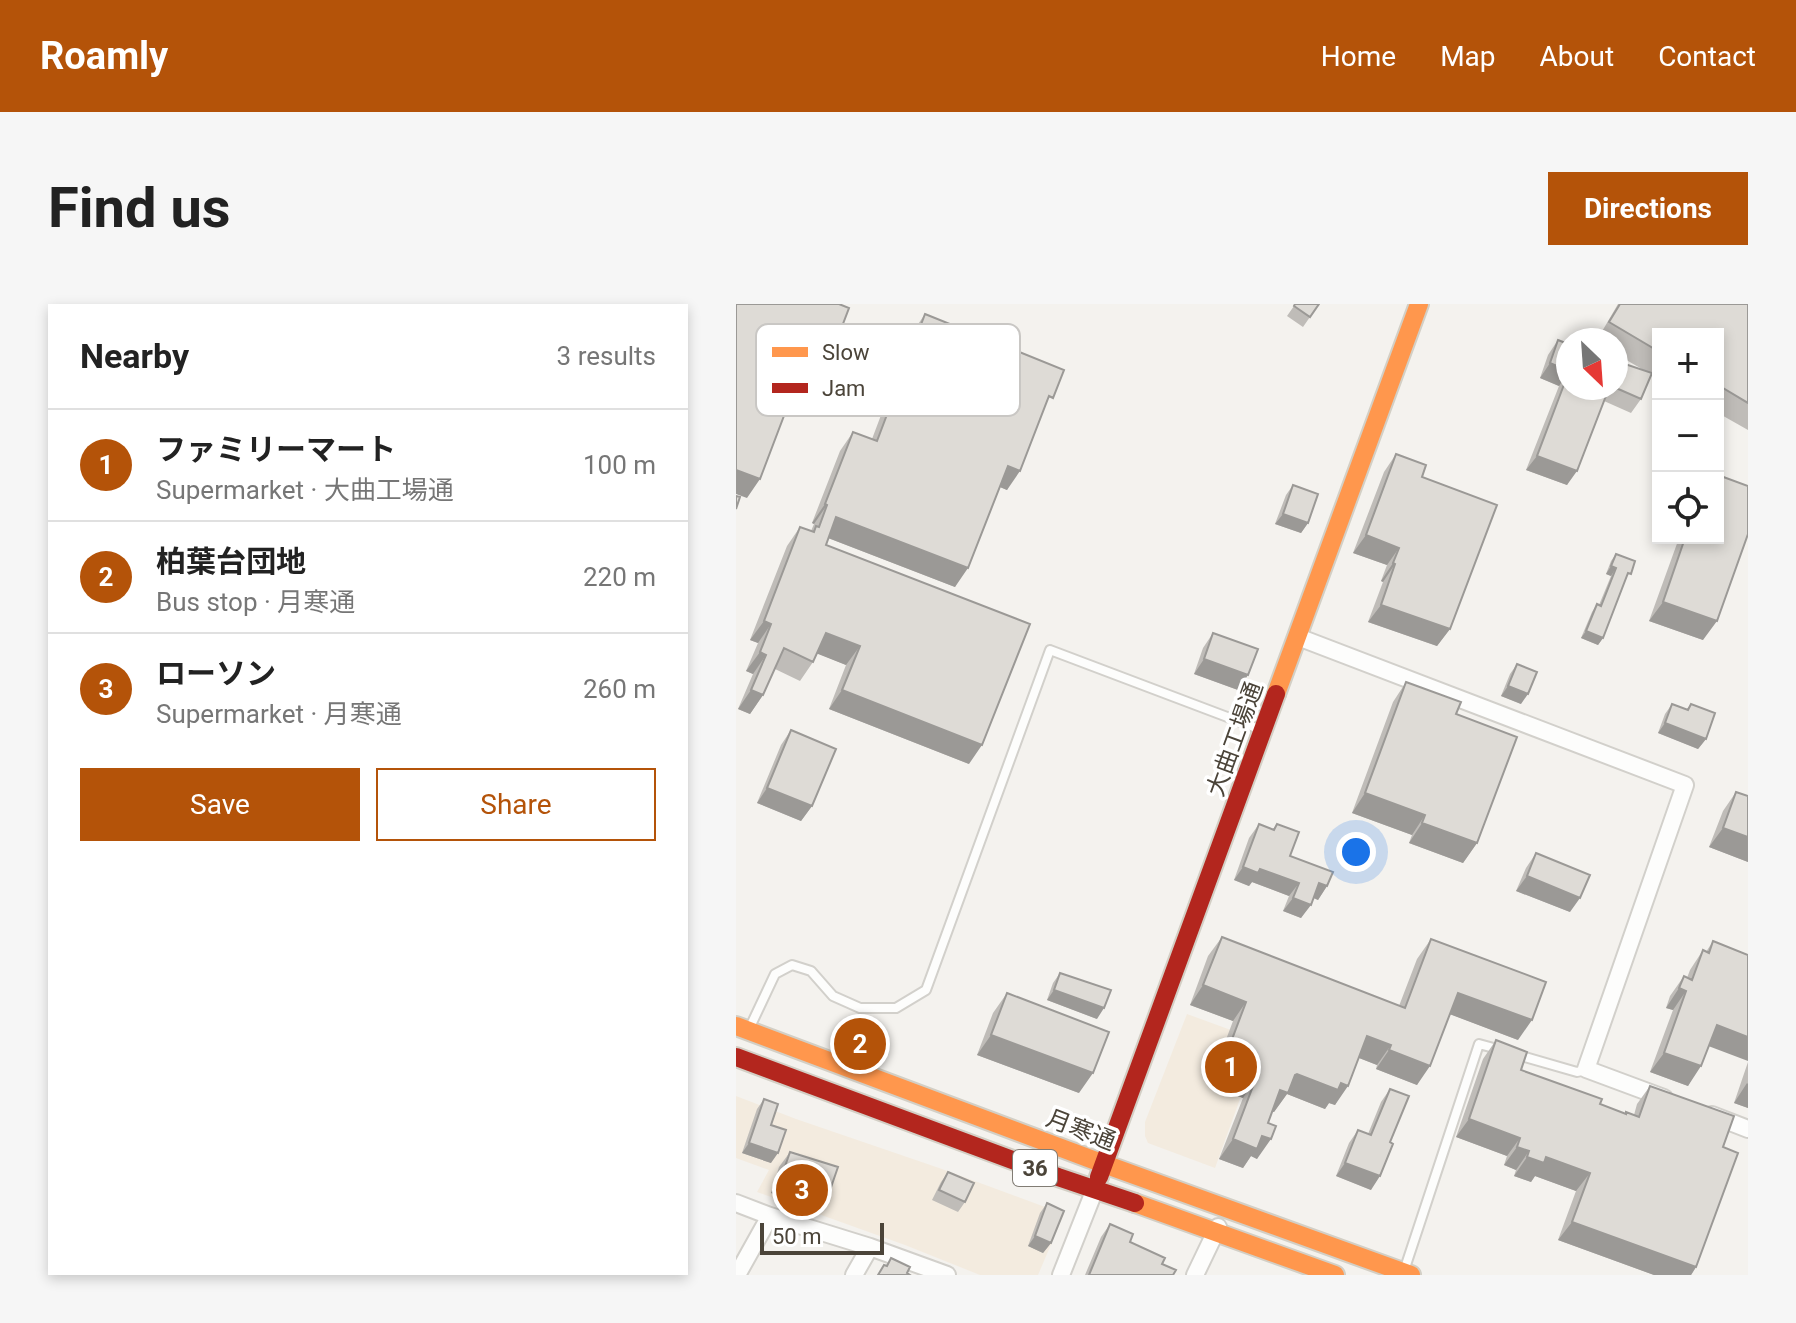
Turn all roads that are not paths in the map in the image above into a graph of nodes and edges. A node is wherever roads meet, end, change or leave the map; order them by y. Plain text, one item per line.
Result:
1 (1419, 304) edge
2 (1298, 637) junction
3 (1264, 731) junction
4 (742, 1028) edge
5 (736, 1058) edge
6 (1586, 1069) junction
7 (1674, 1102) edge
8 (1704, 1112) edge
9 (1748, 1129) edge
10 (1104, 1164) junction
11 (1095, 1189) junction
12 (736, 1203) edge
13 (1226, 1207) junction
14 (770, 1216) junction
15 (1216, 1231) junction
16 (870, 1247) junction
17 (1407, 1274) edge
18 (737, 1275) edge
19 (854, 1275) edge
20 (947, 1275) edge
21 (1061, 1275) edge
22 (1195, 1275) edge
23 (1335, 1275) edge

1 - 2 main road, 大曲工場通
2 - 3 main road, 大曲工場通
2 - 6 street
3 - 4 lane
3 - 10 main road, 大曲工場通
4 - 5 street
4 - 10 main road, 月寒通 / 36
5 - 11 main road, 月寒通 / 36
6 - 7 street
6 - 17 lane
8 - 9 street
10 - 11 main road, 大曲工場通
10 - 13 main road, 月寒通 / 36
11 - 15 main road, 月寒通 / 36
11 - 21 street
12 - 14 street
13 - 15 street
13 - 17 main road, 月寒通 / 36
14 - 16 street
14 - 18 street
15 - 22 street
15 - 23 main road, 月寒通 / 36
16 - 19 street
16 - 20 street

